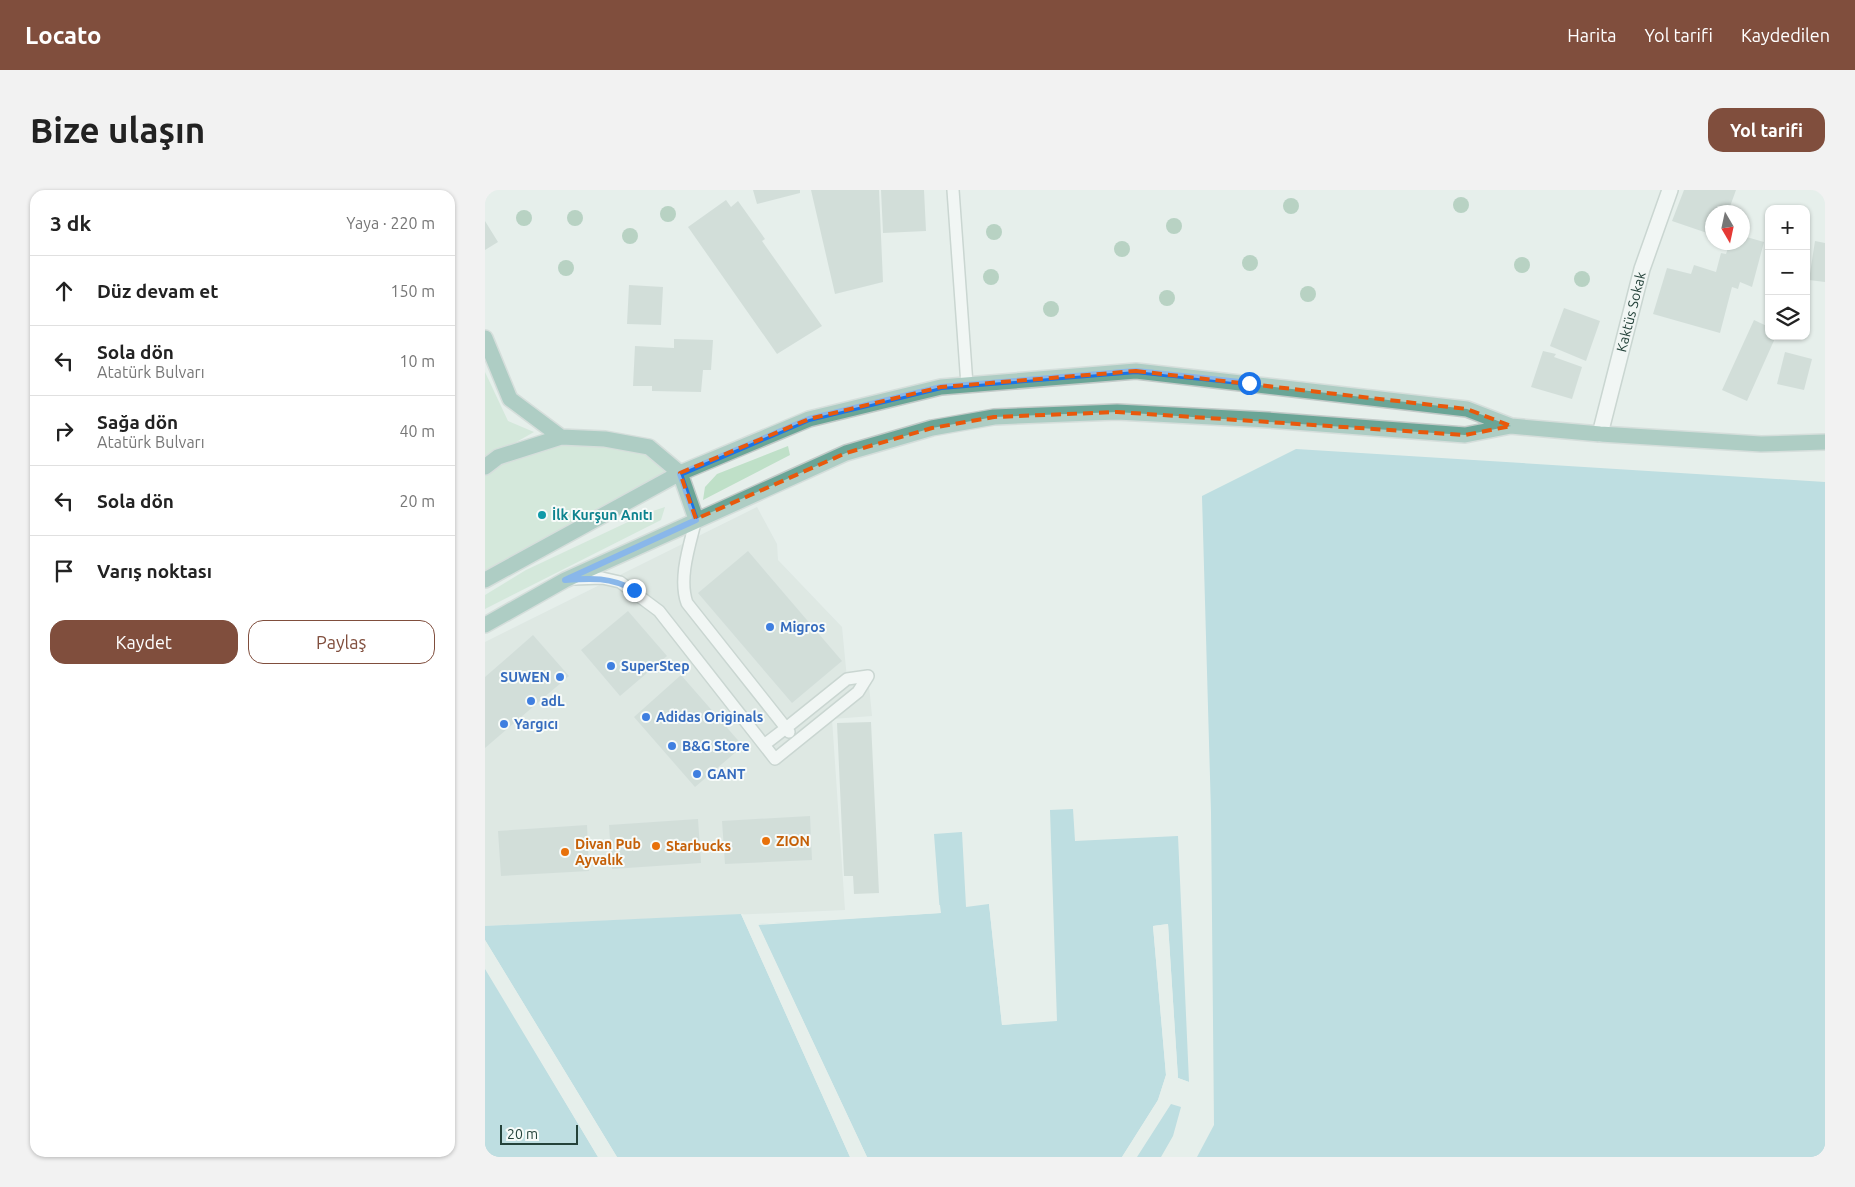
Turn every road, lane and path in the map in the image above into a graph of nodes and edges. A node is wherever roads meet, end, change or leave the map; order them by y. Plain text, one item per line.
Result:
1 (953, 190) edge
2 (1670, 190) edge
3 (485, 338) edge
4 (967, 385) junction
5 (1511, 426) junction
6 (1600, 434) junction
7 (561, 437) junction
8 (1825, 442) edge
9 (485, 467) edge
10 (680, 474) junction
11 (696, 520) junction
12 (485, 580) edge
13 (565, 580) junction
14 (485, 625) edge
15 (786, 728) junction
16 (796, 742) junction
17 (765, 745) junction

1 - 4 lane
2 - 6 street, Kaktüs Sokak
3 - 7 main road
4 - 5 main road
4 - 10 main road
5 - 6 main road
5 - 11 main road
6 - 8 main road
7 - 9 main road
7 - 10 main road
10 - 11 main road
10 - 12 main road
11 - 13 main road
11 - 15 lane
13 - 14 main road
13 - 17 lane
15 - 16 lane
15 - 16 lane
15 - 17 lane
16 - 17 lane

